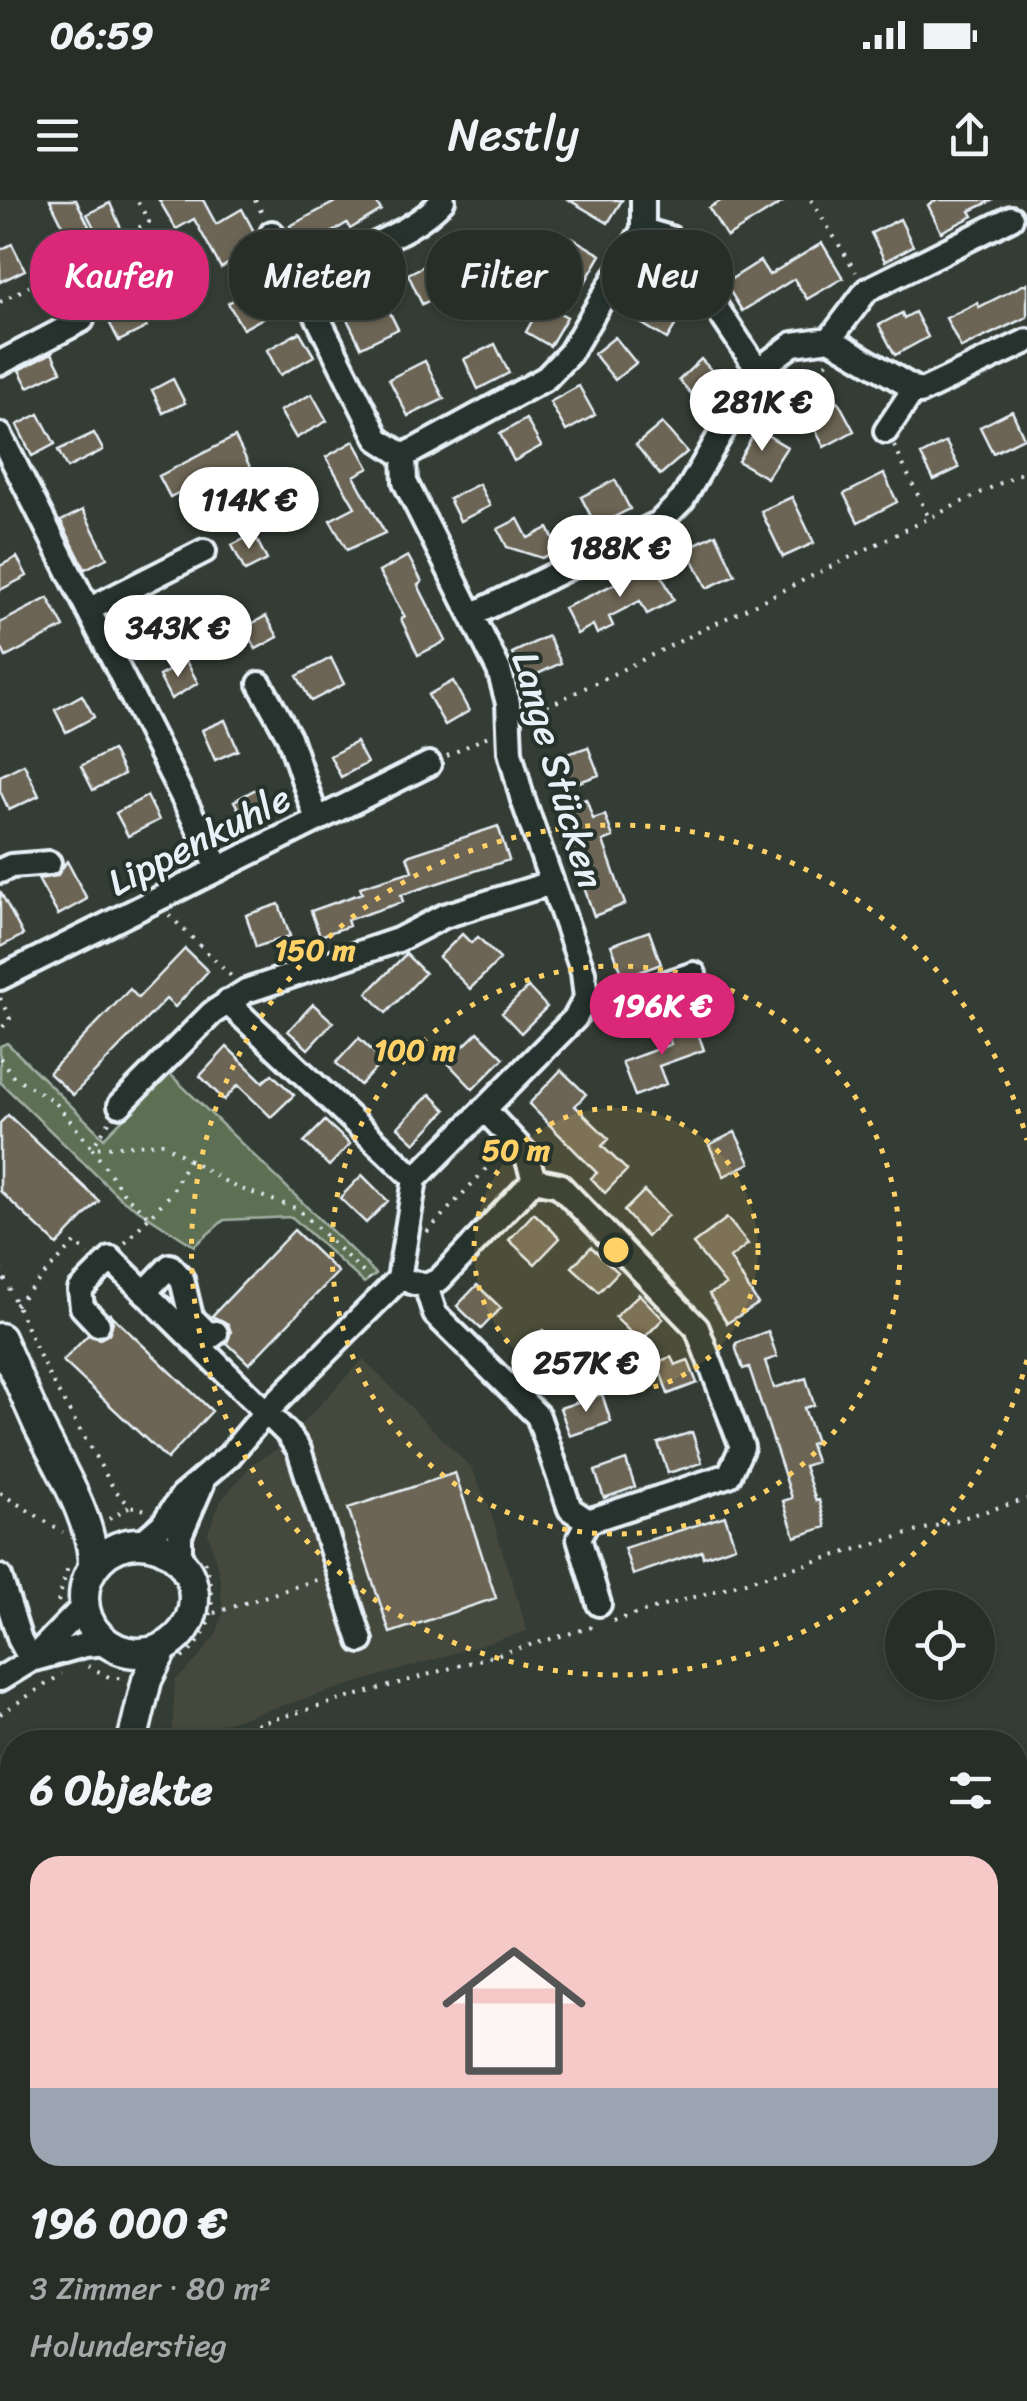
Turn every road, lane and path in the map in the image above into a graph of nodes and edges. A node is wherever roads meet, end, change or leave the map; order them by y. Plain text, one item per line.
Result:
1 (137, 200) edge
2 (444, 200) edge
3 (643, 200) edge
4 (811, 200) edge
5 (1011, 218) dead end
6 (401, 230) edge
7 (643, 230) edge
8 (867, 290) junction
9 (602, 299) edge
10 (0, 302) edge
11 (82, 320) dead end
12 (319, 320) edge
13 (725, 320) edge
14 (834, 341) junction
15 (1027, 341) edge
16 (0, 363) edge
17 (758, 370) junction
18 (914, 388) junction
19 (743, 396) junction
20 (886, 431) joint
21 (0, 435) edge
22 (404, 456) junction
23 (1027, 470) edge
24 (929, 518) junction
25 (204, 551) dead end
26 (88, 610) junction
27 (472, 615) junction
28 (260, 684) dead end
29 (510, 725) junction
30 (429, 764) joint
31 (317, 820) junction
32 (50, 863) dead end
33 (219, 869) junction
34 (0, 871) edge
35 (551, 883) junction
36 (154, 901) junction
37 (694, 974) dead end
38 (0, 978) edge
39 (236, 996) junction
40 (0, 998) edge
41 (586, 998) junction
42 (0, 1030) edge
43 (0, 1058) edge
44 (120, 1105) joint
45 (484, 1109) junction
46 (514, 1139) junction
47 (92, 1148) junction
48 (189, 1159) junction
49 (415, 1179) junction
50 (534, 1180) junction
51 (149, 1217) junction
52 (423, 1236) dead end
53 (111, 1259) junction
54 (0, 1269) edge
55 (392, 1286) junction
56 (426, 1286) junction
57 (145, 1292) junction
58 (15, 1305) junction
59 (98, 1324) dead end
60 (216, 1332) dead end
61 (0, 1338) edge
62 (265, 1413) junction
63 (64, 1471) junction
64 (206, 1478) junction
65 (0, 1493) edge
66 (130, 1506) junction
67 (156, 1514) dead end
68 (112, 1517) dead end
69 (588, 1521) junction
70 (75, 1540) dead end
71 (137, 1543) junction
72 (190, 1556) junction
73 (82, 1563) junction
74 (338, 1572) junction
75 (0, 1576) edge
76 (599, 1604) dead end
77 (84, 1606) junction
78 (56, 1614) dead end
79 (212, 1614) junction
80 (361, 1641) dead end
81 (110, 1644) junction
82 (17, 1649) edge
83 (171, 1654) junction
84 (84, 1662) dead end
85 (70, 1670) dead end
86 (0, 1679) edge
87 (120, 1679) dead end
88 (0, 1714) edge
89 (131, 1730) edge
90 (135, 1730) edge

1 - 10 path
2 - 6 street
3 - 7 street
4 - 8 path
5 - 8 street
8 - 14 street
9 - 22 street
11 - 16 street
12 - 22 street
13 - 17 street
14 - 17 street
14 - 18 street
14 - 19 path
15 - 18 street
17 - 19 street
18 - 20 street
19 - 27 street
20 - 24 path
21 - 26 street
22 - 27 street, Lange Stücken
23 - 24 path
24 - 29 path
25 - 26 street
26 - 33 street
27 - 29 street, Lange Stücken
28 - 31 street
29 - 30 path
29 - 35 street, Lange Stücken
30 - 31 street, Lippenkuhle
31 - 33 street, Lippenkuhle
32 - 34 street
33 - 36 street, Lippenkuhle
35 - 39 street
35 - 41 street, Lange Stücken
36 - 38 street, Lippenkuhle
36 - 39 path
37 - 41 street
39 - 44 street
39 - 49 street
40 - 42 path
41 - 45 street
43 - 47 path
44 - 47 path
45 - 46 street
45 - 49 street
46 - 50 street
46 - 52 path
47 - 48 path
47 - 51 path
48 - 51 path
48 - 55 path
49 - 55 street
50 - 56 street
50 - 69 street
51 - 53 path
53 - 57 street
53 - 58 path
53 - 59 street
54 - 58 path
55 - 56 street
55 - 62 street
56 - 69 street
57 - 60 street
57 - 62 street
58 - 66 path
61 - 63 main road
62 - 64 street
62 - 74 street
63 - 71 main road
63 - 73 main road
64 - 71 street
64 - 72 street
65 - 70 path
66 - 67 path
66 - 68 path
69 - 76 street
71 - 72 main road
71 - 73 main road
72 - 79 path
72 - 83 main road
73 - 77 main road
73 - 78 path
74 - 79 path
74 - 80 street
75 - 82 street
77 - 81 main road
77 - 82 street
79 - 83 path
81 - 82 street
81 - 83 main road
81 - 89 main road
82 - 86 street
83 - 90 main road
84 - 87 path
85 - 88 path

